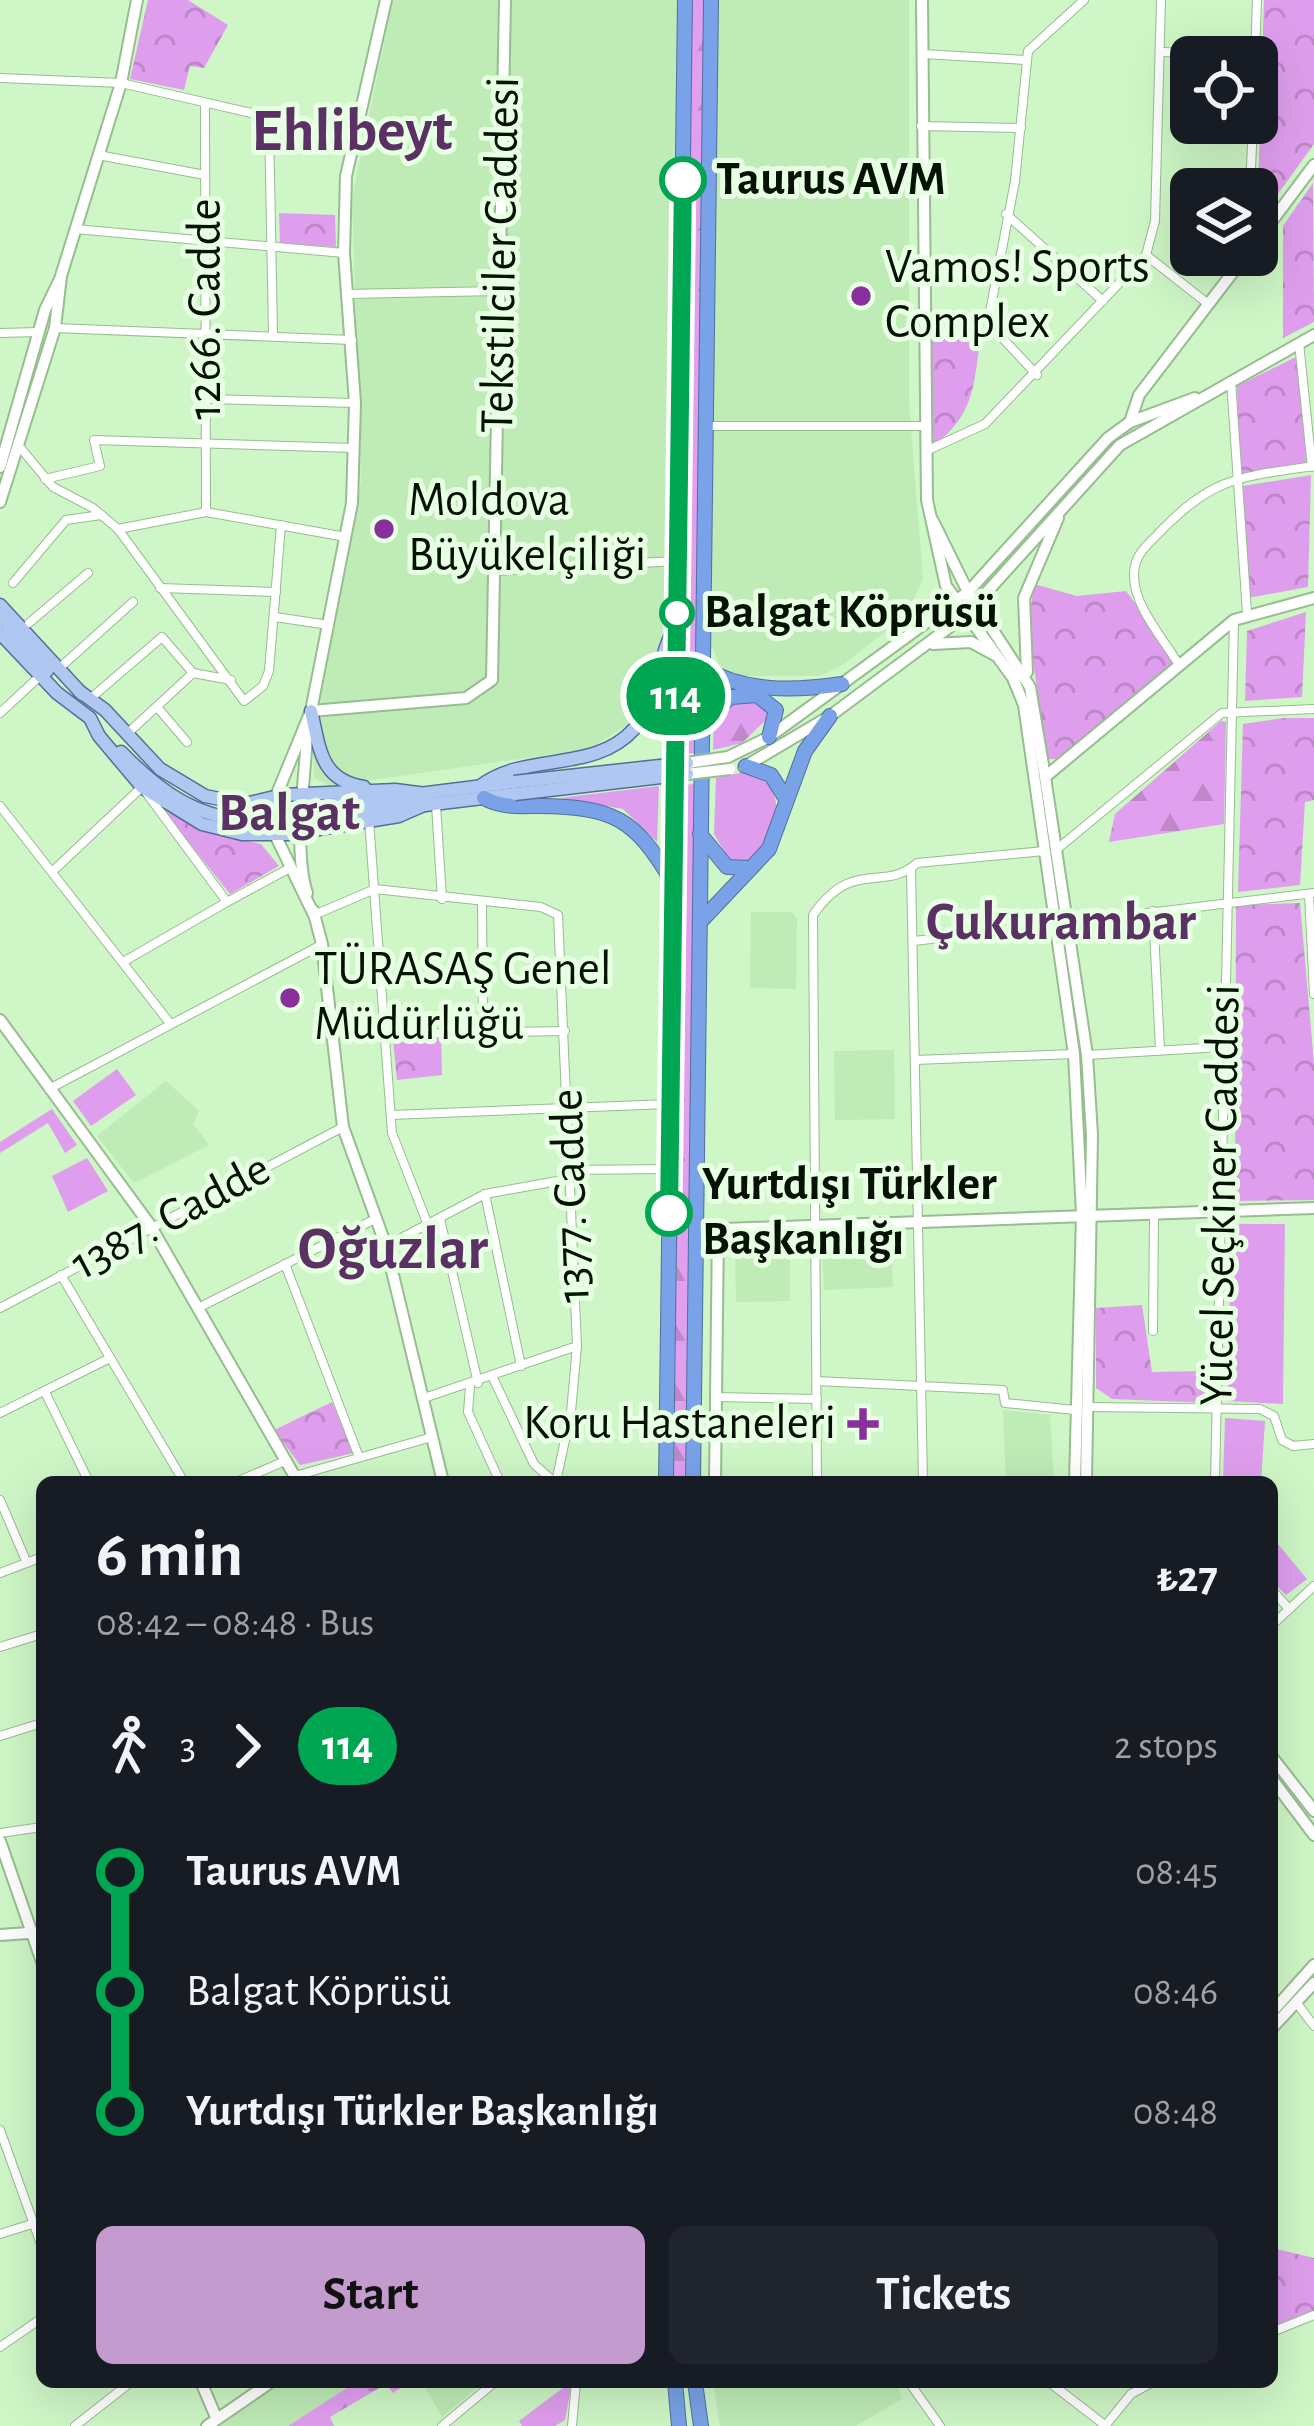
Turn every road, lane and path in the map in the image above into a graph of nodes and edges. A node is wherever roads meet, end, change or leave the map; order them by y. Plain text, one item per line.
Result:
1 (137, 0) edge
2 (384, 0) edge
3 (505, 0) edge
4 (685, 0) edge
5 (711, 0) edge
6 (922, 0) edge
7 (1084, 0) edge
8 (1161, 0) edge
9 (1257, 0) edge
10 (1256, 36) edge
11 (1164, 52) junction
12 (1170, 52) edge
13 (921, 54) junction
14 (1026, 60) junction
15 (0, 78) edge
16 (121, 83) junction
17 (206, 106) junction
18 (269, 119) junction
19 (920, 126) junction
20 (1021, 128) junction
21 (351, 136) junction
22 (98, 155) junction
23 (1314, 165) edge
24 (206, 175) junction
25 (1278, 213) edge
26 (1006, 214) junction
27 (75, 230) junction
28 (206, 241) junction
29 (273, 247) junction
30 (344, 253) junction
31 (1146, 255) junction
32 (62, 276) junction
33 (1229, 276) edge
34 (500, 291) junction
35 (346, 294) junction
36 (1103, 301) junction
37 (1207, 303) junction
38 (55, 328) junction
39 (39, 332) junction
40 (0, 333) edge
41 (273, 334) junction
42 (206, 335) junction
43 (1314, 335) edge
44 (353, 340) junction
45 (1299, 341) junction
46 (1037, 375) junction
47 (1231, 380) junction
48 (1210, 393) junction
49 (1139, 395) junction
50 (206, 399) junction
51 (355, 404) junction
52 (1148, 414) junction
53 (1130, 422) junction
54 (706, 426) junction
55 (923, 426) junction
56 (1155, 428) junction
57 (1140, 436) junction
58 (206, 441) junction
59 (18, 445) junction
60 (356, 448) junction
61 (924, 452) junction
62 (1313, 466) edge
63 (0, 467) edge
64 (1236, 478) junction
65 (46, 479) junction
66 (0, 502) edge
67 (1064, 506) junction
68 (206, 512) junction
69 (929, 512) junction
70 (103, 515) junction
71 (281, 525) junction
72 (118, 530) junction
73 (346, 537) junction
74 (678, 561) junction
75 (496, 571) junction
76 (88, 573) dead end
77 (13, 584) dead end
78 (160, 588) junction
79 (0, 592) edge
80 (276, 592) junction
81 (968, 592) junction
82 (1314, 598) edge
83 (956, 600) junction
84 (133, 602) dead end
85 (0, 604) edge
86 (978, 604) junction
87 (1247, 613) junction
88 (967, 614) junction
89 (0, 617) edge
90 (275, 617) junction
91 (1234, 620) junction
92 (29, 623) junction
93 (330, 625) junction
94 (677, 625) junction
95 (0, 633) edge
96 (920, 650) junction
97 (999, 657) junction
98 (1179, 666) junction
99 (702, 668) junction
100 (66, 671) junction
101 (193, 673) junction
102 (41, 676) junction
103 (233, 680) junction
104 (842, 684) junction
105 (1030, 687) junction
106 (85, 694) junction
107 (157, 707) junction
108 (1314, 709) edge
109 (1234, 712) junction
110 (0, 713) edge
111 (830, 716) junction
112 (309, 717) junction
113 (90, 718) junction
114 (702, 720) junction
115 (128, 733) junction
116 (769, 737) junction
117 (187, 742) dead end
118 (734, 764) junction
119 (687, 768) joint
120 (1045, 777) junction
121 (142, 787) junction
122 (383, 790) junction
123 (482, 792) junction
124 (279, 795) junction
125 (786, 800) junction
126 (429, 801) junction
127 (0, 806) edge
128 (313, 807) junction
129 (369, 820) junction
130 (302, 832) junction
131 (700, 834) junction
132 (276, 835) junction
133 (1050, 851) junction
134 (756, 866) junction
135 (288, 869) junction
136 (911, 869) junction
137 (54, 870) junction
138 (674, 883) junction
139 (375, 889) junction
140 (1312, 893) edge
141 (442, 899) junction
142 (227, 902) junction
143 (482, 902) junction
144 (1227, 902) junction
145 (1153, 911) junction
146 (314, 915) junction
147 (700, 923) junction
148 (1061, 923) junction
149 (914, 940) junction
150 (322, 944) junction
151 (123, 962) junction
152 (1314, 994) edge
153 (0, 1020) edge
154 (169, 1022) junction
155 (483, 1030) junction
156 (565, 1031) junction
157 (0, 1034) edge
158 (385, 1034) junction
159 (1221, 1046) junction
160 (1160, 1049) junction
161 (1080, 1054) junction
162 (25, 1058) junction
163 (915, 1060) junction
164 (49, 1089) junction
165 (671, 1104) junction
166 (566, 1105) junction
167 (390, 1115) junction
168 (344, 1127) junction
169 (670, 1168) junction
170 (569, 1174) junction
171 (485, 1194) junction
172 (1314, 1208) edge
173 (1222, 1211) junction
174 (1154, 1213) junction
175 (1088, 1214) junction
176 (375, 1219) junction
177 (440, 1219) junction
178 (918, 1222) junction
179 (150, 1225) junction
180 (428, 1225) junction
181 (815, 1225) junction
182 (718, 1229) junction
183 (696, 1230) junction
184 (386, 1246) junction
185 (285, 1264) junction
186 (61, 1275) junction
187 (0, 1308) edge
188 (198, 1308) junction
189 (1153, 1331) dead end
190 (577, 1346) junction
191 (110, 1358) junction
192 (521, 1366) junction
193 (493, 1378) junction
194 (817, 1381) junction
195 (920, 1384) junction
196 (474, 1385) junction
197 (45, 1392) junction
198 (716, 1397) junction
199 (424, 1398) junction
200 (817, 1399) junction
201 (1218, 1407) junction
202 (1081, 1408) junction
203 (0, 1414) edge
204 (433, 1436) junction
205 (1314, 1444) edge
206 (359, 1457) junction
207 (286, 1461) junction
208 (86, 1476) edge
209 (180, 1476) edge
210 (250, 1476) edge
211 (294, 1476) edge
212 (305, 1476) edge
213 (441, 1476) edge
214 (497, 1476) edge
215 (548, 1476) edge
216 (556, 1476) edge
217 (666, 1476) edge
218 (693, 1476) edge
219 (715, 1476) edge
220 (817, 1476) edge
221 (923, 1476) edge
222 (1075, 1476) edge
223 (1086, 1476) edge
224 (1215, 1476) edge
225 (0, 1500) edge
226 (36, 1560) edge
227 (27, 1563) junction
228 (0, 1573) edge
229 (1314, 1586) edge
230 (1278, 1597) edge
231 (1289, 1609) junction
232 (1278, 1619) edge
233 (36, 1636) edge
234 (0, 1648) edge
235 (36, 1725) edge
236 (0, 1736) edge
237 (1278, 1765) edge
238 (1278, 1787) edge
239 (1314, 1811) edge
240 (36, 1828) edge
241 (1314, 1835) edge
242 (0, 1837) edge
243 (36, 1930) edge
244 (36, 1933) edge
245 (0, 1935) edge
246 (1314, 1965) edge
247 (1314, 1983) edge
248 (1293, 1997) junction
249 (1278, 2008) edge
250 (1278, 2018) edge
251 (1314, 2026) edge
252 (0, 2130) edge
253 (32, 2224) junction
254 (36, 2233) edge
255 (0, 2234) edge
256 (1314, 2315) edge
257 (36, 2322) edge
258 (1278, 2330) edge
259 (0, 2348) edge
260 (122, 2388) edge
261 (203, 2388) edge
262 (263, 2388) edge
263 (488, 2388) edge
264 (575, 2388) edge
265 (676, 2388) edge
266 (696, 2388) edge
267 (916, 2388) edge
268 (1057, 2388) edge
269 (1142, 2388) edge
270 (698, 2401) junction
271 (212, 2421) edge
272 (570, 2425) edge
273 (75, 2426) edge
274 (442, 2426) edge
275 (680, 2426) edge
276 (701, 2426) edge
277 (710, 2426) edge
278 (940, 2426) edge
279 (1106, 2426) edge

1 - 16 main road
2 - 21 main road
3 - 34 main road, Tekstilciler Caddesi
4 - 74 highway
5 - 54 highway
6 - 13 main road
7 - 14 street
8 - 11 street
9 - 10 street
11 - 12 street
11 - 31 street
13 - 14 street
13 - 19 main road
14 - 20 street
15 - 16 street
16 - 17 street
16 - 22 main road
17 - 18 street
17 - 24 street, 1266. Cadde
18 - 21 street
18 - 29 street
19 - 20 street
19 - 55 main road
20 - 26 street
21 - 30 main road
22 - 24 street
22 - 27 main road
23 - 25 main road
24 - 28 street, 1266. Cadde
26 - 36 street
26 - 46 street
27 - 28 street
27 - 32 main road
28 - 29 street
28 - 42 street, 1266. Cadde
29 - 30 street
29 - 41 street
30 - 35 main road
31 - 36 street
31 - 37 street
32 - 38 main road
32 - 39 main road
33 - 37 main road
34 - 35 street
34 - 75 main road, Tekstilciler Caddesi
35 - 44 main road
36 - 46 street
37 - 49 main road
38 - 39 main road
38 - 42 street
38 - 59 main road
39 - 40 street
39 - 63 main road
41 - 42 street
41 - 44 street
42 - 50 street, 1266. Cadde
43 - 45 main road
44 - 51 main road
45 - 47 main road
45 - 62 street
46 - 61 street
47 - 48 main road
47 - 64 street
48 - 52 main road
48 - 56 main road
49 - 52 main road
49 - 53 main road
50 - 51 street
50 - 58 street, 1266. Cadde
51 - 60 main road
52 - 53 main road
52 - 56 main road
53 - 57 main road
53 - 81 main road
54 - 55 street
54 - 99 highway
55 - 61 main road
56 - 57 main road
57 - 67 main road
58 - 60 street
58 - 65 street
58 - 68 street, 1266. Cadde
59 - 65 street
59 - 66 main road
60 - 73 main road
61 - 69 main road
62 - 64 street
64 - 87 street
64 - 98 street
65 - 70 street
67 - 86 main road
67 - 105 main road
68 - 71 street
68 - 72 street
69 - 81 main road
69 - 83 main road
70 - 72 street
70 - 77 street
71 - 73 street
71 - 80 street
72 - 78 street
73 - 93 main road
74 - 75 street
74 - 94 highway
75 - 112 main road, Tekstilciler Caddesi
76 - 92 street
78 - 80 street
78 - 103 street
79 - 92 main road
80 - 90 street
81 - 83 main road
81 - 86 main road
82 - 87 main road
83 - 88 main road
83 - 104 main road
84 - 100 street
85 - 100 main road
86 - 88 main road
86 - 105 main road
87 - 91 main road
88 - 96 main road
88 - 97 main road
89 - 113 main road
90 - 93 street
90 - 103 street
91 - 98 main road
91 - 109 street, Yücel Seçkiner Caddesi
92 - 100 main road
93 - 112 main road
94 - 123 main road
94 - 138 highway
95 - 102 main road
96 - 97 main road
96 - 111 main road
97 - 133 main road
98 - 120 main road
99 - 104 highway
99 - 114 highway
100 - 106 main road
101 - 103 street
101 - 106 street
101 - 107 street
102 - 110 street
102 - 113 main road
104 - 116 main road
105 - 120 main road
106 - 113 main road
106 - 115 main road
107 - 115 street
107 - 117 street
108 - 109 street
109 - 133 street
109 - 144 street, Yücel Seçkiner Caddesi
111 - 118 main road
111 - 125 highway
112 - 122 main road
112 - 124 main road
112 - 128 main road
113 - 121 main road
114 - 116 highway
114 - 131 highway
115 - 124 main road
116 - 118 main road
118 - 119 main road, bridge
118 - 125 highway
119 - 123 main road, bridge
120 - 133 main road
121 - 132 main road
121 - 137 street
121 - 142 street
122 - 126 main road
122 - 128 main road
123 - 126 main road
123 - 138 highway
124 - 128 main road
124 - 132 main road
125 - 134 highway
126 - 128 main road
126 - 129 main road
126 - 141 street
127 - 137 street
128 - 130 main road
129 - 130 main road
129 - 139 street
130 - 132 main road
130 - 146 main road
131 - 134 highway
131 - 147 highway
132 - 135 main road
133 - 136 street
133 - 148 main road
134 - 147 highway
135 - 142 street
135 - 146 main road
136 - 149 street
136 - 181 street
137 - 151 street
138 - 165 highway
139 - 141 street
139 - 146 street
139 - 158 street
140 - 144 street
140 - 152 street
141 - 143 street
142 - 151 street
143 - 155 street
143 - 156 street, 1377. Cadde
144 - 145 street
144 - 159 street, Yücel Seçkiner Caddesi
145 - 148 street
145 - 160 street
146 - 150 main road
147 - 183 highway
148 - 149 street
148 - 161 main road
149 - 163 street
150 - 154 street
150 - 168 main road
151 - 154 street
153 - 162 main road
154 - 164 street
155 - 156 street
155 - 158 street
156 - 166 street, 1377. Cadde
157 - 162 main road
158 - 167 street
159 - 160 street
159 - 173 street, Yücel Seçkiner Caddesi
160 - 161 street
161 - 163 street
161 - 175 main road
162 - 164 main road
163 - 178 street
164 - 179 main road
165 - 166 street
165 - 169 highway
166 - 167 street
166 - 170 street, 1377. Cadde
167 - 180 street
168 - 176 main road
168 - 179 street, 1387. Cadde
169 - 170 street
169 - 217 highway
170 - 171 street
170 - 190 street, 1377. Cadde
171 - 177 street
171 - 192 street
172 - 173 main road
173 - 174 main road
173 - 201 street, Yücel Seçkiner Caddesi
174 - 175 main road
174 - 189 street
175 - 178 main road
175 - 202 main road
176 - 184 main road
176 - 185 street
177 - 180 street
177 - 196 street
178 - 181 main road
178 - 195 street
179 - 186 street, 1387. Cadde
179 - 188 main road
180 - 184 street
181 - 182 main road
181 - 194 street
182 - 183 main road
182 - 198 main road
183 - 218 highway
184 - 199 main road
185 - 188 street
185 - 206 street
186 - 187 street, 1387. Cadde
186 - 191 street
188 - 207 main road
190 - 192 street
190 - 216 street, 1377. Cadde
191 - 197 street
191 - 209 street
192 - 193 street
193 - 196 street
193 - 215 street
194 - 195 street
194 - 200 street
195 - 202 street
195 - 221 street
196 - 199 street
196 - 214 street
197 - 203 street
197 - 208 street
198 - 200 street
198 - 219 main road
199 - 204 main road
200 - 220 street
201 - 202 street
201 - 205 street
201 - 224 street, Yücel Seçkiner Caddesi
202 - 222 main road
202 - 223 main road
204 - 206 street
204 - 213 main road
206 - 212 street
207 - 210 street
207 - 211 main road
225 - 227 street
226 - 227 street
227 - 228 street
229 - 231 street
230 - 231 street
231 - 232 street
233 - 234 street
235 - 236 street
237 - 239 main road
238 - 241 main road
240 - 242 street
242 - 243 main road
244 - 245 main road
246 - 248 main road
247 - 248 main road
248 - 249 main road
248 - 250 main road
248 - 251 street
252 - 253 street
253 - 254 street
253 - 255 street
256 - 258 street
257 - 259 street
260 - 273 street
261 - 271 main road
262 - 271 main road
263 - 274 street
264 - 272 street
265 - 275 highway
266 - 270 highway
267 - 278 street
268 - 279 street
269 - 279 street
270 - 276 highway
270 - 277 highway

